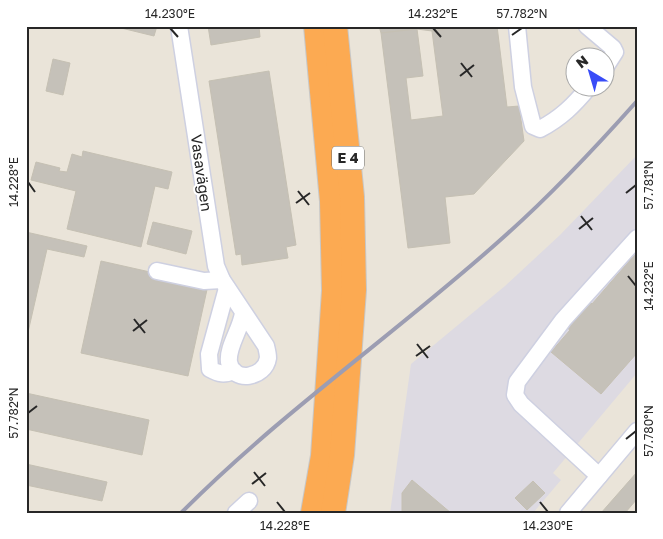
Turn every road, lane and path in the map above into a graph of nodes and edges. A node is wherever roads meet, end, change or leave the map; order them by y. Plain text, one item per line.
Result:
1 (179, 26) edge
2 (316, 26) edge
3 (335, 26) edge
4 (517, 26) edge
5 (587, 26) edge
6 (614, 48) edge
7 (580, 98) edge
8 (637, 238) edge
9 (157, 271) dead end
10 (225, 284) junction
11 (243, 313) junction
12 (234, 371) junction
13 (637, 431) edge
14 (599, 476) junction
15 (249, 500) dead end
16 (236, 513) edge
17 (313, 513) edge
18 (333, 513) edge
19 (568, 513) edge

1 - 10 street, Vasavägen
2 - 17 highway, E 4
3 - 18 highway, E 4
4 - 7 street
5 - 6 street
8 - 14 street
9 - 10 street
10 - 11 street, Vasavägen
10 - 12 street, Vasavägen
11 - 12 street
11 - 12 street, Vasavägen
13 - 14 street
14 - 19 street
15 - 16 street

